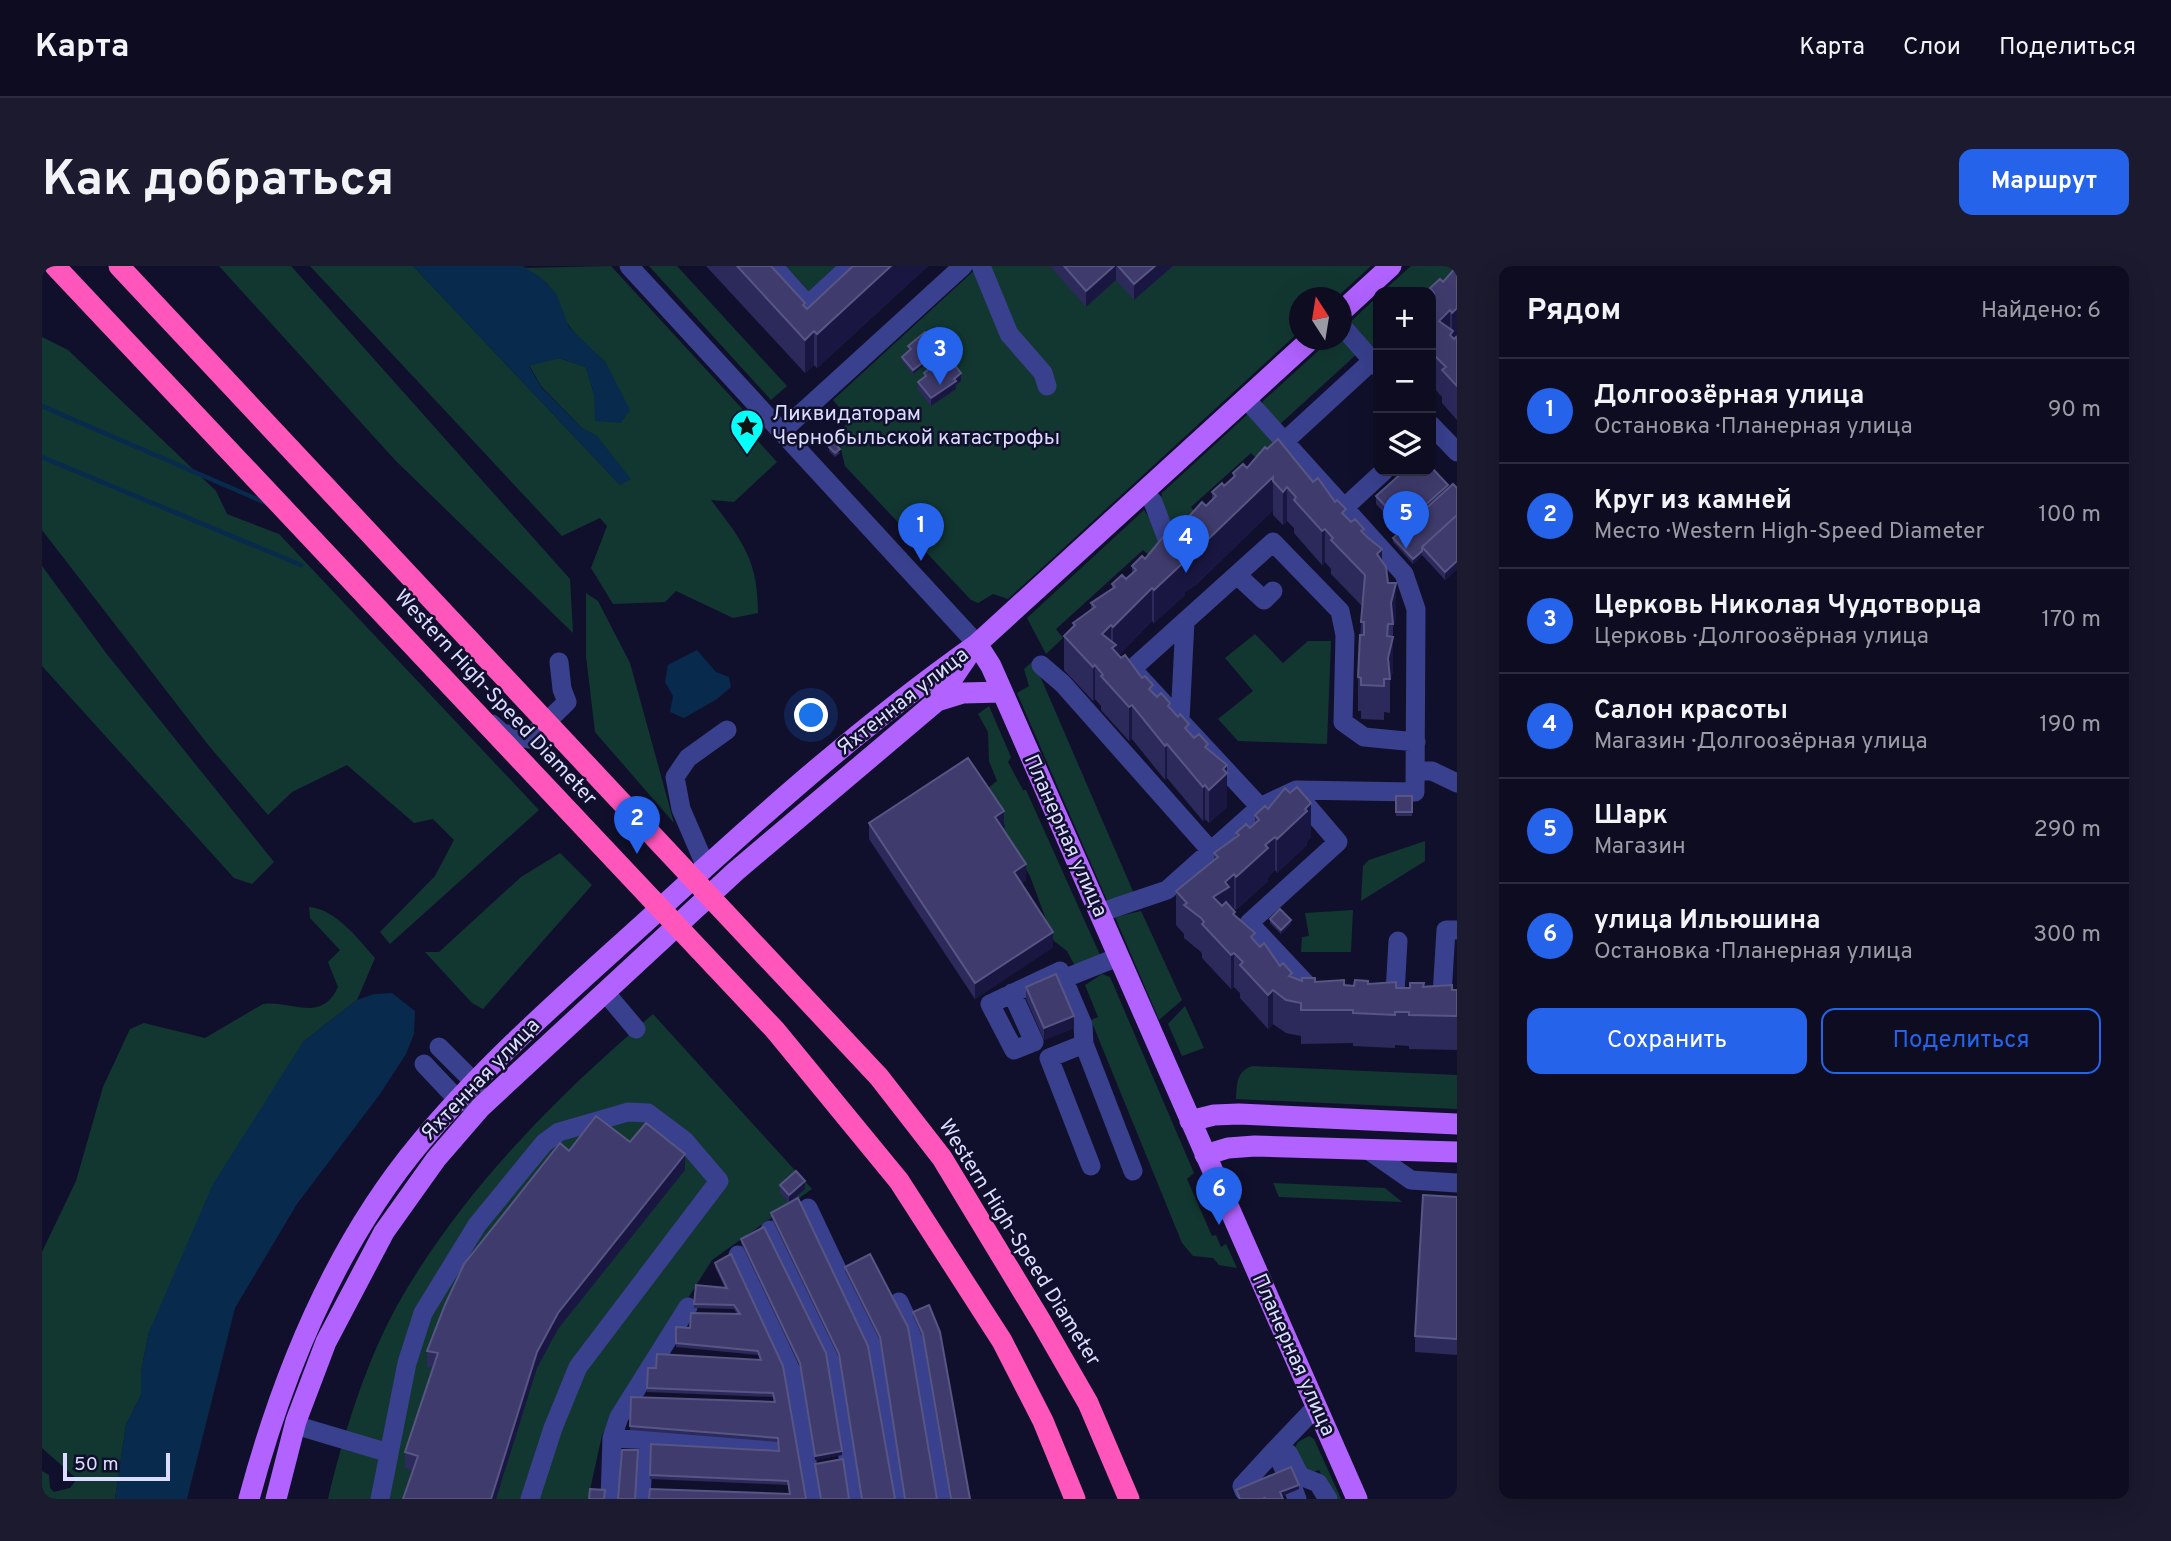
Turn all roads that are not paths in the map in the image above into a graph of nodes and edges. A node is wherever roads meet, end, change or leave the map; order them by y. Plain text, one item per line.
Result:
1 (55, 266) edge
2 (119, 266) edge
3 (629, 266) edge
4 (774, 266) edge
5 (850, 266) edge
6 (963, 266) edge
7 (981, 266) edge
8 (1391, 266) edge
9 (1352, 301) edge
10 (1352, 338) edge
11 (1299, 350) edge
12 (1373, 362) edge
13 (1373, 366) edge
14 (1047, 386) dead end
15 (1246, 399) junction
16 (782, 431) junction
17 (1436, 431) edge
18 (1285, 441) junction
19 (1457, 452) edge
20 (1379, 476) edge
21 (1144, 491) junction
22 (1344, 508) junction
23 (1175, 560) edge
24 (1237, 575) junction
25 (355, 578) dead end
26 (1273, 592) dead end
27 (1185, 621) junction
28 (976, 644) junction
29 (559, 662) dead end
30 (1041, 665) dead end
31 (1002, 692) junction
32 (937, 701) junction
33 (1180, 720) junction
34 (727, 730) dead end
35 (1416, 742) junction
36 (1416, 771) junction
37 (1457, 783) edge
38 (1296, 790) junction
39 (1261, 807) junction
40 (1212, 852) junction
41 (706, 866) junction
42 (1099, 913) junction
43 (1457, 930) edge
44 (1398, 941) dead end
45 (1118, 957) junction
46 (1063, 979) junction
47 (1338, 991) edge
48 (605, 992) junction
49 (1012, 993) dead end
50 (1373, 993) edge
51 (1395, 993) junction
52 (636, 1029) dead end
53 (1084, 1044) junction
54 (439, 1047) dead end
55 (424, 1063) dead end
56 (474, 1082) junction
57 (458, 1100) junction
58 (481, 1107) junction
59 (1190, 1121) junction
60 (1457, 1124) edge
61 (1368, 1150) junction
62 (1457, 1152) edge
63 (1205, 1155) junction
64 (1091, 1166) dead end
65 (1133, 1171) dead end
66 (1457, 1183) edge
67 (808, 1209) dead end
68 (770, 1230) dead end
69 (738, 1255) dead end
70 (899, 1302) dead end
71 (688, 1307) dead end
72 (1316, 1407) junction
73 (295, 1424) junction
74 (612, 1438) junction
75 (644, 1440) junction
76 (772, 1446) dead end
77 (389, 1452) junction
78 (1273, 1474) edge
79 (249, 1499) edge
80 (276, 1499) edge
81 (380, 1499) edge
82 (530, 1499) edge
83 (610, 1499) edge
84 (641, 1499) edge
85 (813, 1499) edge
86 (855, 1499) edge
87 (900, 1499) edge
88 (942, 1499) edge
89 (1074, 1499) edge
90 (1129, 1499) edge
91 (1328, 1499) edge
92 (1357, 1499) edge

1 - 89 highway, Western High-Speed Diameter
2 - 90 highway, Western High-Speed Diameter
3 - 16 street, Планерная улица
4 - 5 street
6 - 16 street
7 - 14 street
8 - 9 main road
10 - 12 street
11 - 15 main road
13 - 18 street
15 - 18 street
15 - 21 main road
16 - 28 street, Планерная улица
17 - 19 street
18 - 22 street
20 - 22 street
21 - 23 street
21 - 28 main road
22 - 35 street
24 - 26 street
24 - 27 street
24 - 35 street
25 - 29 street
27 - 33 street
27 - 33 street
28 - 31 main road, Планерная улица
28 - 32 main road, Яхтенная улица
28 - 41 main road, Яхтенная улица
30 - 40 street
31 - 32 main road
31 - 42 main road, Планерная улица
32 - 48 main road, Яхтенная улица
33 - 39 street
34 - 41 street
35 - 36 street
36 - 37 street
36 - 38 street
38 - 39 street
38 - 47 street
39 - 40 street
40 - 42 street
41 - 56 main road, Яхтенная улица
42 - 45 main road, Планерная улица
43 - 51 street
44 - 51 street
45 - 46 street
45 - 59 main road, Планерная улица
46 - 49 street
46 - 53 street
48 - 52 street
48 - 58 main road, Яхтенная улица
50 - 51 street
53 - 64 street
53 - 65 street
54 - 56 street
55 - 57 street
56 - 57 main road, Яхтенная улица
56 - 58 street
57 - 58 street
57 - 79 main road, Яхтенная улица
58 - 73 main road, Яхтенная улица
59 - 60 main road
59 - 63 main road, Планерная улица
61 - 62 main road
61 - 63 main road
61 - 66 street
63 - 72 main road, Планерная улица
67 - 87 street
68 - 86 street
69 - 85 street
70 - 88 street
71 - 74 street
72 - 78 street
72 - 92 main road, Планерная улица
73 - 77 street
73 - 80 main road, Яхтенная улица
74 - 75 street
74 - 83 street
75 - 76 street
75 - 84 street
77 - 81 street
77 - 82 street
78 - 91 street

